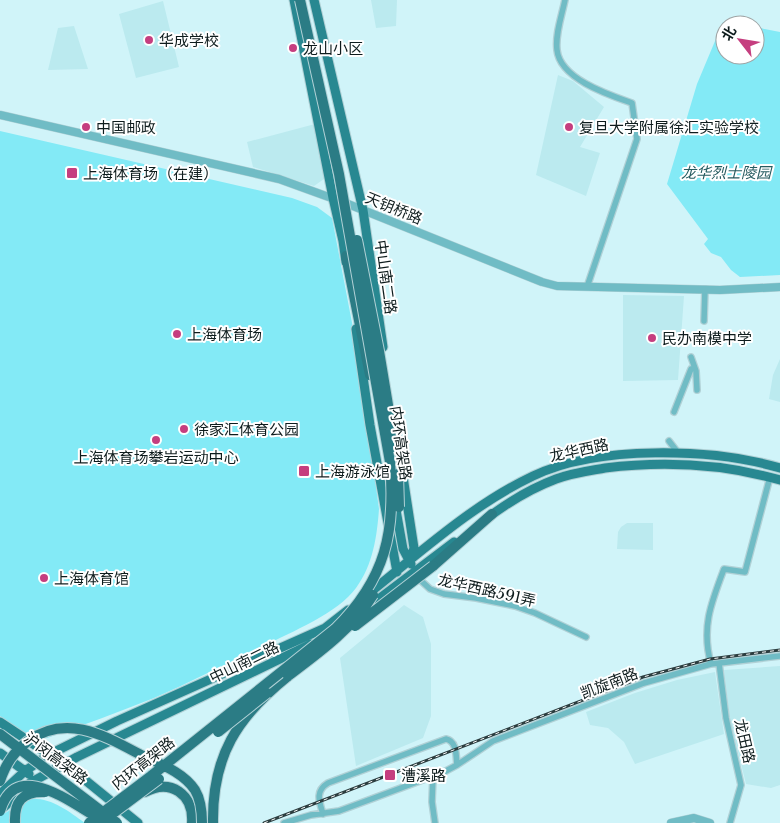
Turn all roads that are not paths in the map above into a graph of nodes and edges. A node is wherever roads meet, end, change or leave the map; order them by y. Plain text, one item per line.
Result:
1 (294, 0) edge
2 (300, 0) edge
3 (305, 0) edge
4 (314, 0) edge
5 (566, 0) edge
6 (0, 115) edge
7 (333, 198) junction
8 (363, 210) junction
9 (346, 256) junction
10 (587, 287) junction
11 (780, 287) edge
12 (705, 289) junction
13 (704, 321) dead end
14 (691, 357) dead end
15 (691, 369) dead end
16 (697, 390) dead end
17 (674, 412) dead end
18 (383, 423) junction
19 (669, 440) dead end
20 (679, 454) junction
21 (778, 466) edge
22 (770, 477) junction
23 (780, 480) edge
24 (492, 514) junction
25 (410, 561) junction
26 (397, 572) junction
27 (414, 574) junction
28 (586, 637) dead end
29 (326, 647) junction
30 (780, 656) edge
31 (719, 663) junction
32 (711, 664) junction
33 (267, 693) junction
34 (0, 722) edge
35 (0, 734) edge
36 (0, 742) edge
37 (0, 753) edge
38 (50, 754) junction
39 (0, 764) edge
40 (64, 764) junction
41 (457, 765) junction
42 (25, 771) junction
43 (433, 776) junction
44 (0, 779) edge
45 (36, 779) junction
46 (0, 794) edge
47 (133, 799) junction
48 (66, 800) junction
49 (0, 810) edge
50 (323, 814) junction
51 (688, 821) edge
52 (101, 822) edge
53 (15, 823) edge
54 (89, 823) edge
55 (117, 823) edge
56 (138, 823) edge
57 (192, 823) edge
58 (202, 823) edge
59 (213, 823) edge
60 (284, 823) edge
61 (435, 823) edge
62 (672, 823) edge
63 (710, 823) edge
64 (730, 823) edge

1 - 7 main road, 中山南二路
2 - 18 highway, 内环高架路, bridge
3 - 29 highway, 内环高架路, bridge
4 - 8 main road, 中山南二路
5 - 10 street
6 - 7 street, 天钥桥路
7 - 8 street, 天钥桥路
7 - 9 main road, 中山南二路
8 - 10 street, 天钥桥路
8 - 25 main road, 中山南二路
9 - 18 highway, bridge
9 - 25 main road, 中山南二路
9 - 26 main road, 中山南二路
10 - 12 street, 天钥桥路
11 - 12 street, 天钥桥路
12 - 13 street
14 - 16 street
15 - 17 street
18 - 54 highway, 内环高架路, bridge
19 - 20 street
20 - 21 main road, 龙华西路
20 - 25 main road, 龙华西路
22 - 23 main road, 龙华西路
22 - 24 main road, 龙华西路
22 - 32 street
24 - 27 main road, 龙华西路
24 - 29 highway, bridge
25 - 26 main road, 中山南二路
25 - 27 main road, 中山南二路
26 - 38 main road, 中山南二路
27 - 28 street, 龙华西路591弄
27 - 40 main road, 中山南二路
29 - 33 highway, 内环高架路, bridge
30 - 31 street, 凯旋南路
31 - 32 street, 凯旋南路
31 - 64 street, 龙田路
32 - 41 street, 凯旋南路
33 - 47 highway, 内环高架路, bridge
33 - 59 highway, bridge
34 - 38 main road
35 - 55 highway, 沪闵高架路, bridge
36 - 52 highway, bridge
37 - 42 main road
38 - 40 main road
38 - 42 main road, 中山南二路
39 - 44 main road
40 - 45 main road, 中山南二路
40 - 56 main road
41 - 43 street, 凯旋南路
41 - 50 street
42 - 45 main road
42 - 46 main road, 中山南二路
43 - 50 street, 凯旋南路
43 - 61 street
44 - 58 highway, bridge
45 - 49 main road, 中山南二路
45 - 52 main road
47 - 52 highway, 内环高架路, bridge
47 - 57 highway, bridge
48 - 49 highway, bridge
48 - 52 highway, bridge
48 - 53 highway, bridge
50 - 60 street, 凯旋南路
51 - 62 street
51 - 63 street

